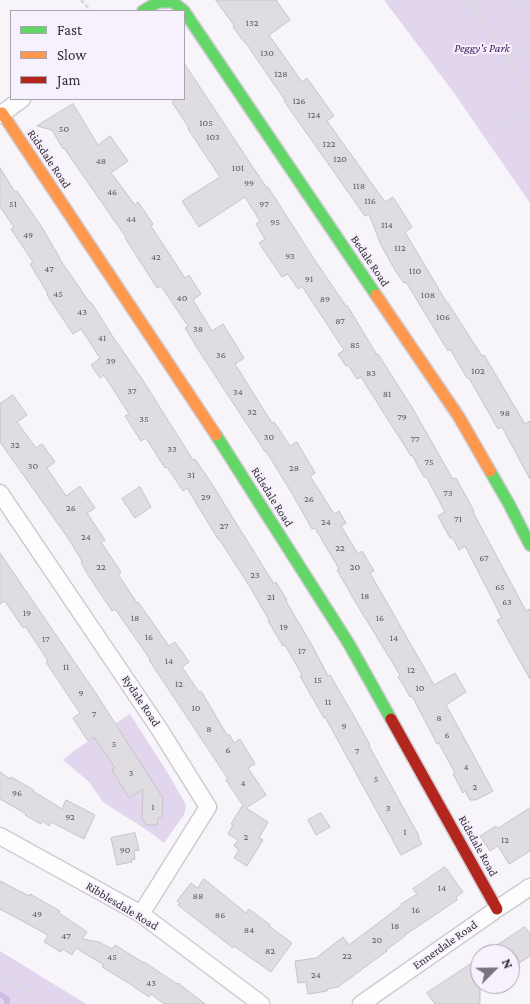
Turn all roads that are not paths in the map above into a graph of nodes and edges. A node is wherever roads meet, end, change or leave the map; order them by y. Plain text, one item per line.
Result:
1 (145, 10) edge
2 (183, 10) edge
3 (185, 12) edge
4 (21, 100) edge
5 (1, 114) edge
6 (0, 493) edge
7 (530, 544) edge
8 (0, 836) edge
9 (530, 887) edge
10 (497, 909) junction
11 (141, 914) junction
12 (261, 1004) edge
13 (361, 1004) edge

1 - 2 street, Bedale Road
3 - 7 street, Bedale Road
4 - 5 street
5 - 10 street, Ridsdale Road
6 - 11 street, Rydale Road
8 - 11 street, Ribblesdale Road
9 - 10 street, Ennerdale Road
10 - 13 street, Ennerdale Road
11 - 12 street, Ribblesdale Road

